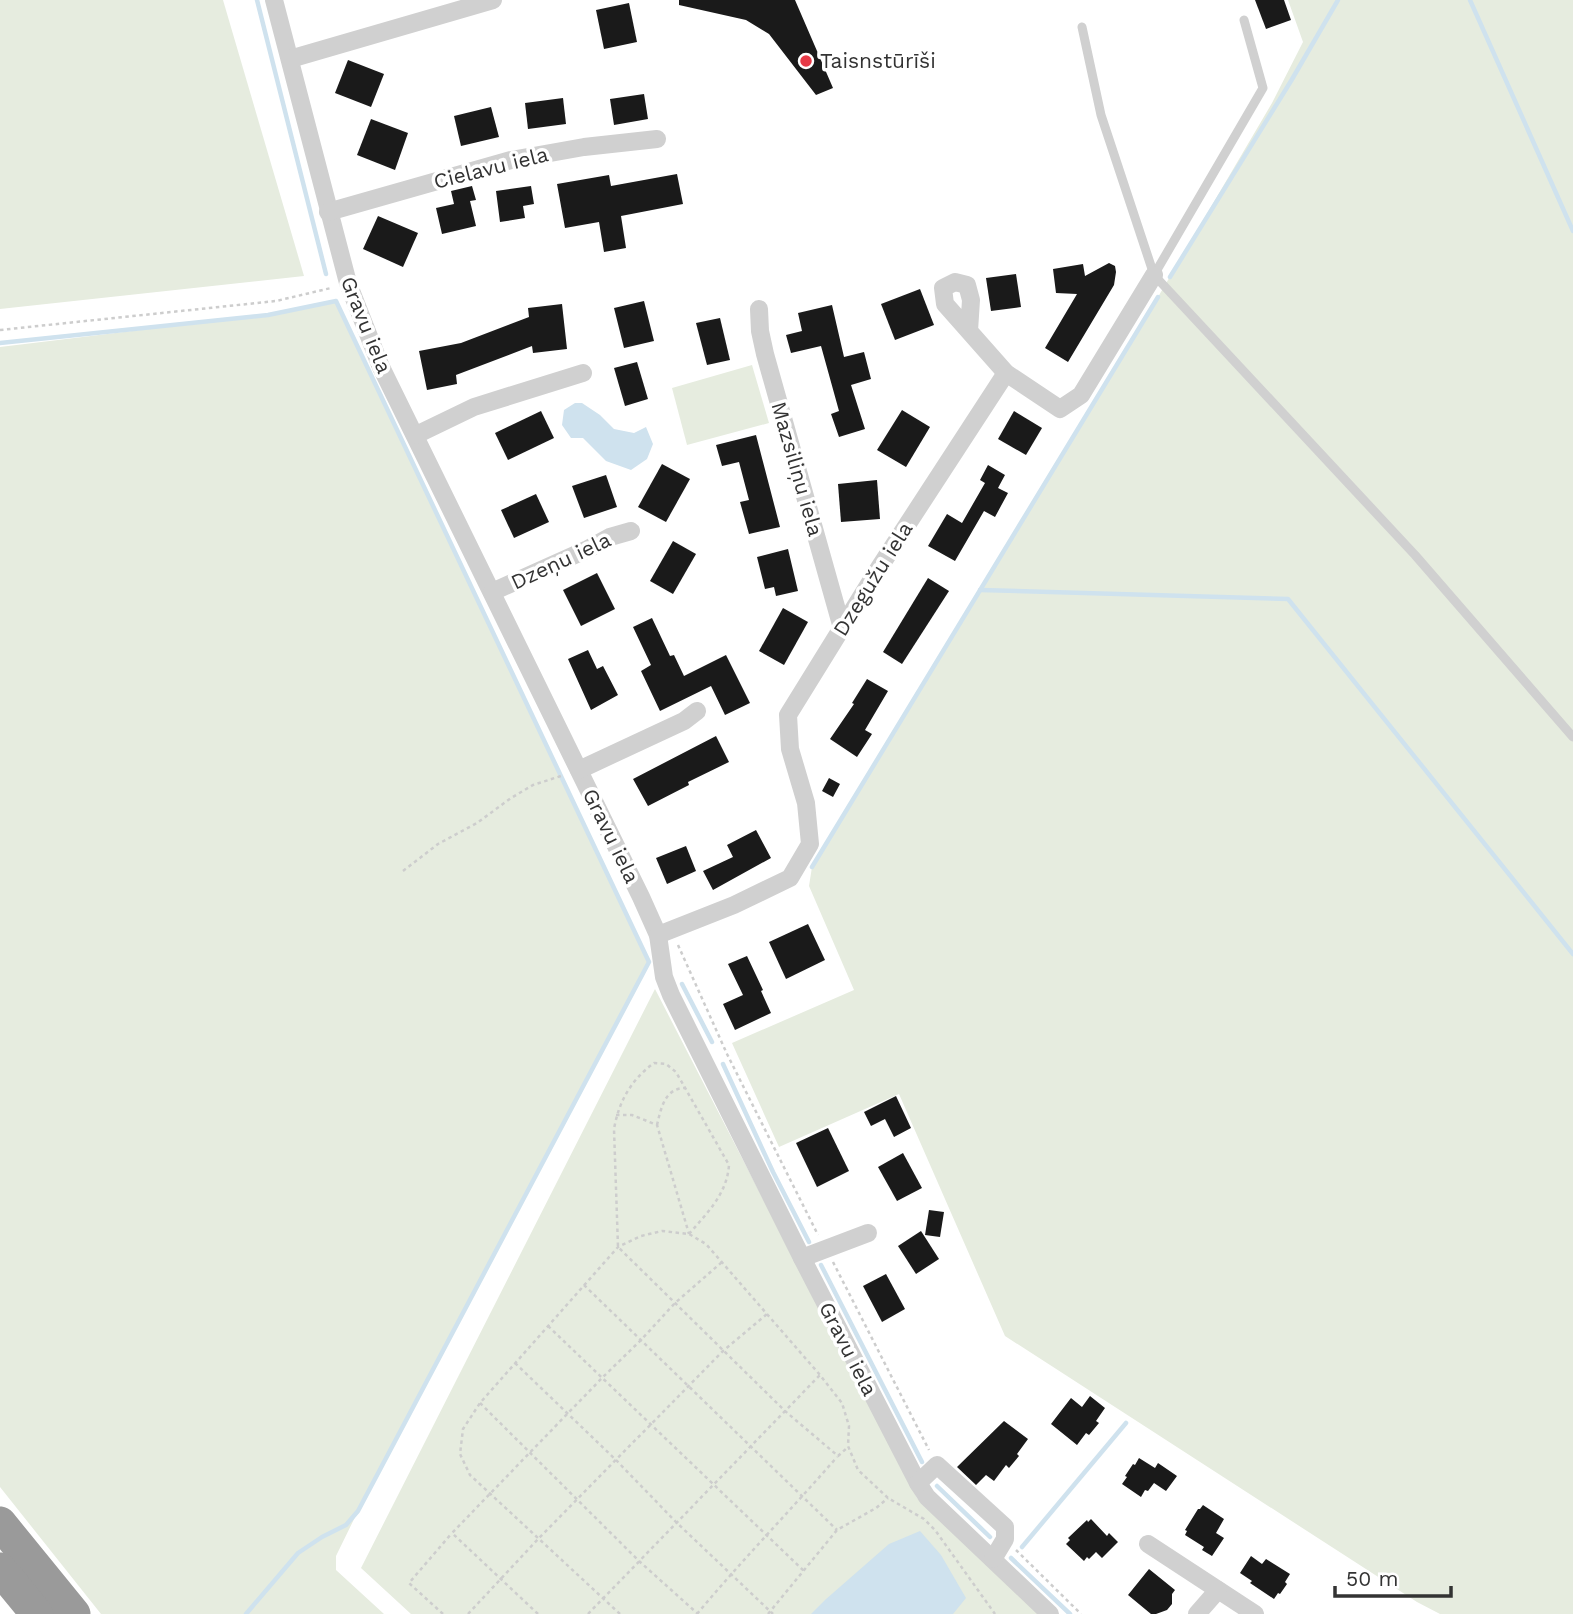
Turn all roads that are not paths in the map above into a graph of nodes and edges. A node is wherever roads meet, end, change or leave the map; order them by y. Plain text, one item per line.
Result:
1 (274, 0) edge
2 (493, 0) edge
3 (1244, 20) dead end
4 (1082, 27) dead end
5 (289, 59) junction
6 (656, 139) dead end
7 (328, 212) junction
8 (1154, 275) junction
9 (759, 309) dead end
10 (969, 331) dead end
11 (583, 373) dead end
12 (1006, 373) junction
13 (416, 435) junction
14 (631, 531) dead end
15 (492, 592) junction
16 (842, 628) junction
17 (697, 711) dead end
18 (1573, 737) edge
19 (579, 769) junction
20 (658, 935) junction
21 (868, 1233) dead end
22 (802, 1258) junction
23 (918, 1483) junction
24 (0, 1523) edge
25 (1148, 1544) dead end
26 (993, 1559) junction
27 (0, 1569) edge
28 (1218, 1590) junction
29 (37, 1614) edge
30 (74, 1614) edge
31 (1050, 1614) edge
32 (1197, 1614) edge
33 (1255, 1614) edge

1 - 5 street, Gravu iela
2 - 5 street
3 - 8 lane
4 - 8 lane
5 - 7 street, Gravu iela
6 - 7 street, Cielavu iela
7 - 13 street, Gravu iela
8 - 12 street
8 - 18 lane
9 - 16 street, Mazsiliņu iela
10 - 12 street
11 - 13 street
12 - 16 street, Dzegužu iela
13 - 15 street, Gravu iela
14 - 15 street, Dzeņu iela
15 - 19 street, Gravu iela
16 - 20 street, Dzegužu iela
17 - 19 street
19 - 20 street, Gravu iela
20 - 22 street, Gravu iela
21 - 22 street
22 - 23 street, Gravu iela
23 - 26 street, Gravu iela
23 - 26 street
24 - 30 highway
25 - 28 street
26 - 31 street, Gravu iela
27 - 29 highway
28 - 32 street
28 - 33 street

